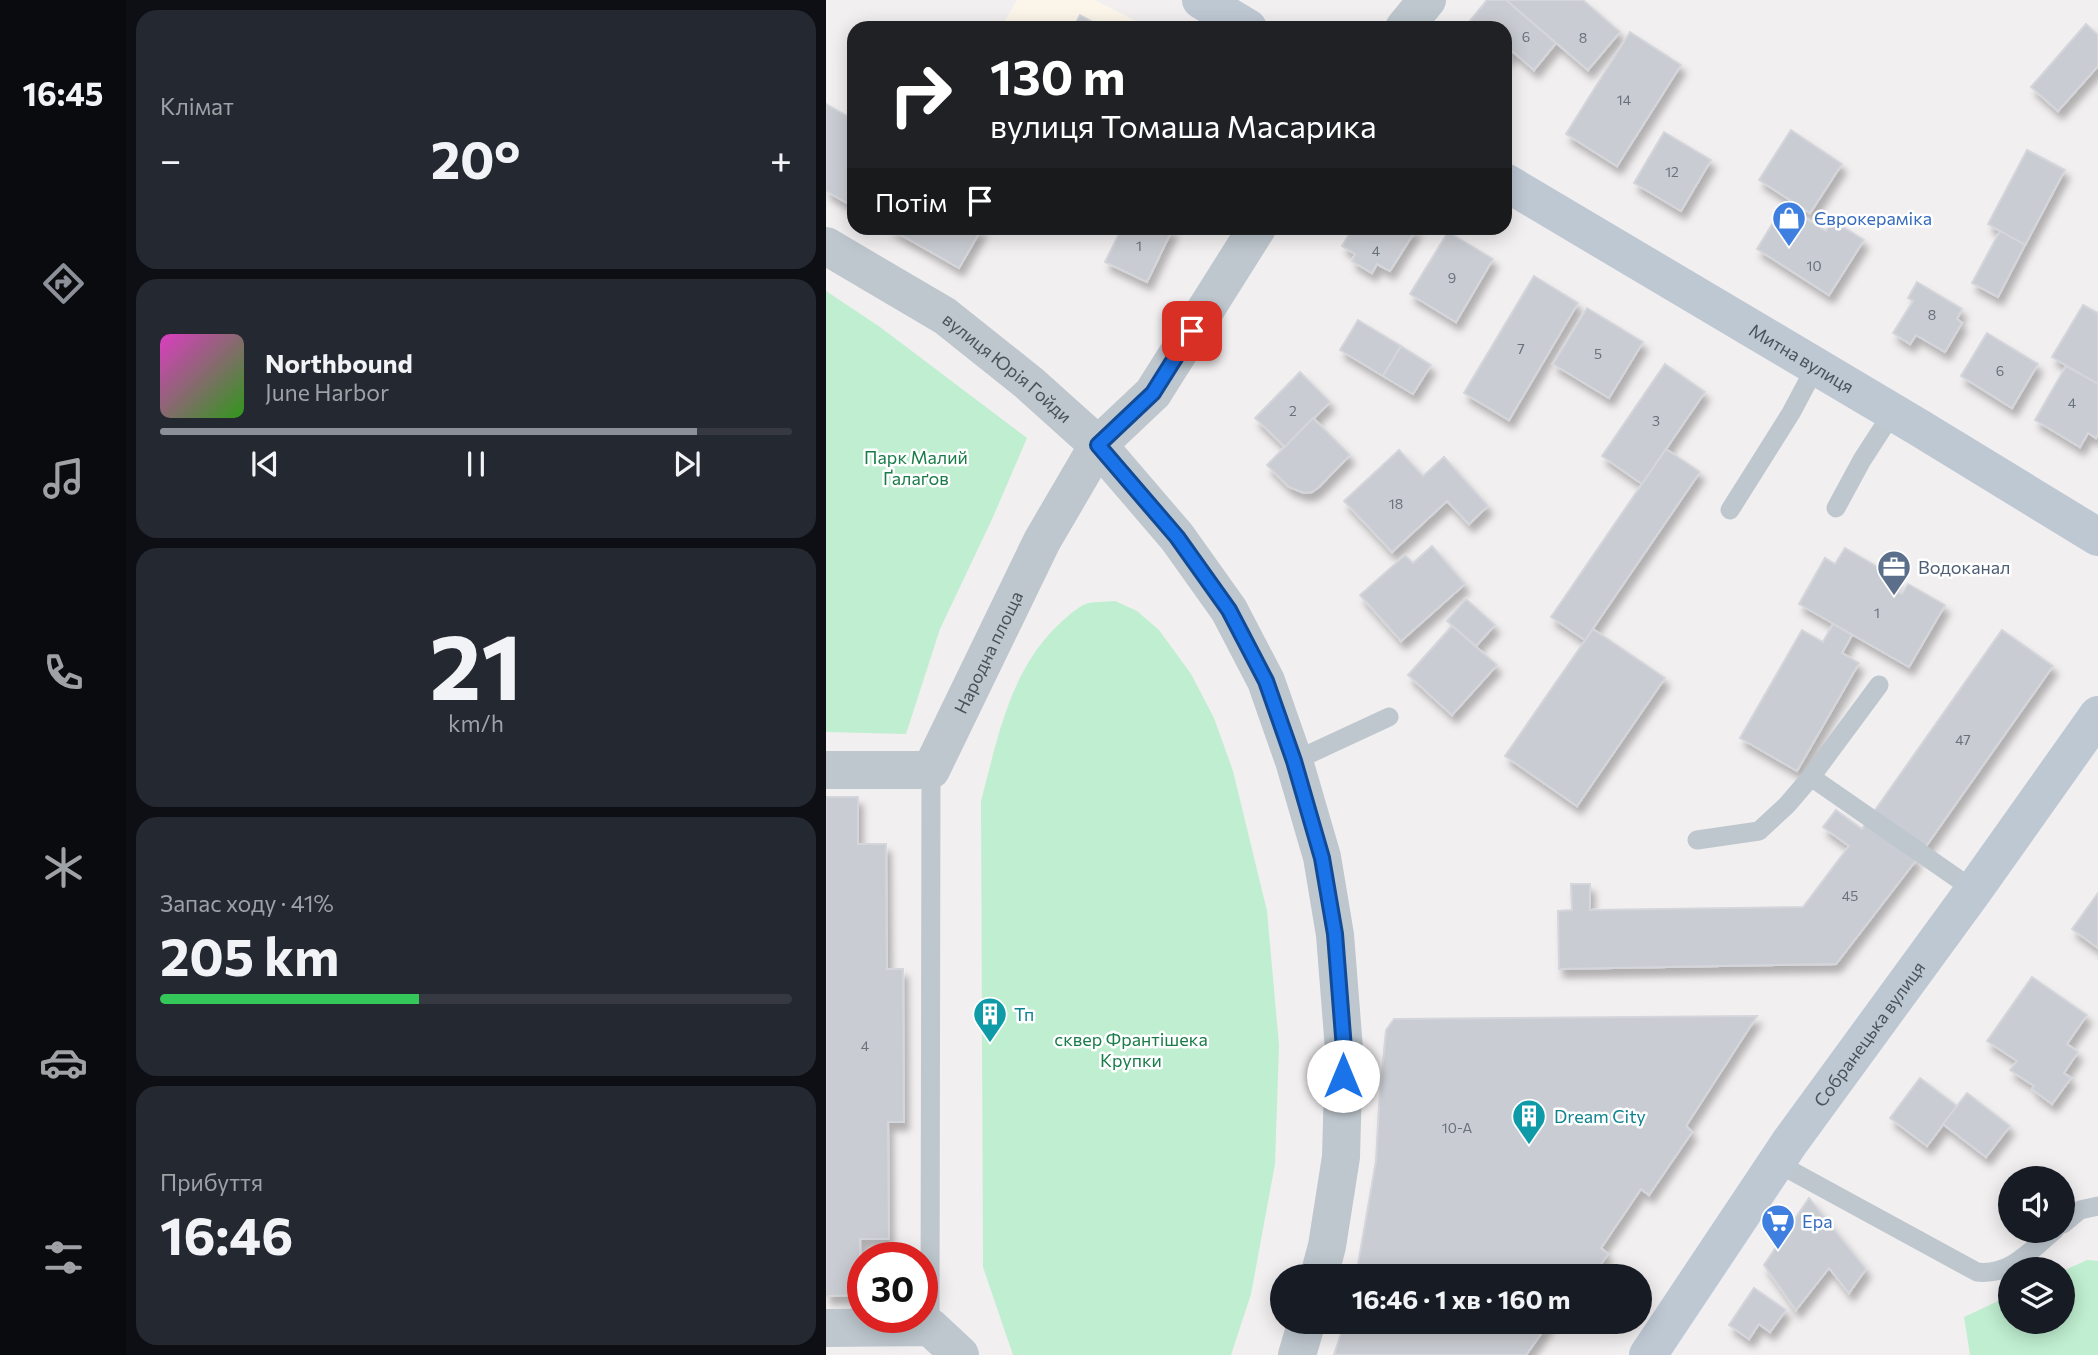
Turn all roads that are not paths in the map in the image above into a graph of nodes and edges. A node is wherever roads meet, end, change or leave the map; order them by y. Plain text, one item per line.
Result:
1 (1201, 0) edge
2 (1427, 0) edge
3 (1236, 21) edge
4 (1410, 21) edge
5 (1512, 186) edge
6 (1253, 235) edge
7 (826, 246) edge
8 (1816, 366) junction
9 (1893, 412) junction
10 (1098, 445) junction
11 (1836, 508) dead end
12 (1730, 510) dead end
13 (2098, 537) edge
14 (1879, 685) dead end
15 (2098, 715) edge
16 (1389, 717) dead end
17 (1294, 761) junction
18 (826, 770) edge
19 (931, 770) junction
20 (1811, 777) junction
21 (1697, 840) dead end
22 (1974, 890) junction
23 (1777, 1163) junction
24 (2098, 1206) edge
25 (2075, 1214) edge
26 (930, 1242) edge
27 (2039, 1243) edge
28 (1323, 1264) edge
29 (826, 1328) edge
30 (847, 1328) edge
31 (937, 1333) edge
32 (1303, 1334) edge
33 (960, 1355) edge
34 (1297, 1355) edge
35 (1648, 1355) edge

1 - 3 main road
2 - 4 street
5 - 8 main road, Митна вулиця
6 - 10 street, Народна площа
7 - 10 street, вулиця Юрія Гойди
8 - 9 main road, Митна вулиця
8 - 12 lane
9 - 11 lane
9 - 13 main road, Митна вулиця
10 - 17 street, вулиця Юрія Гойди
10 - 19 street, Народна площа
14 - 20 lane
15 - 22 main road, Собранецька вулиця
16 - 17 lane
17 - 28 street, вулиця Юрія Гойди
18 - 19 street
19 - 26 lane
20 - 21 lane
20 - 22 lane
22 - 23 main road, Собранецька вулиця
23 - 27 lane
23 - 35 main road, Собранецька вулиця
24 - 25 lane
29 - 30 street
31 - 33 street
32 - 34 street

